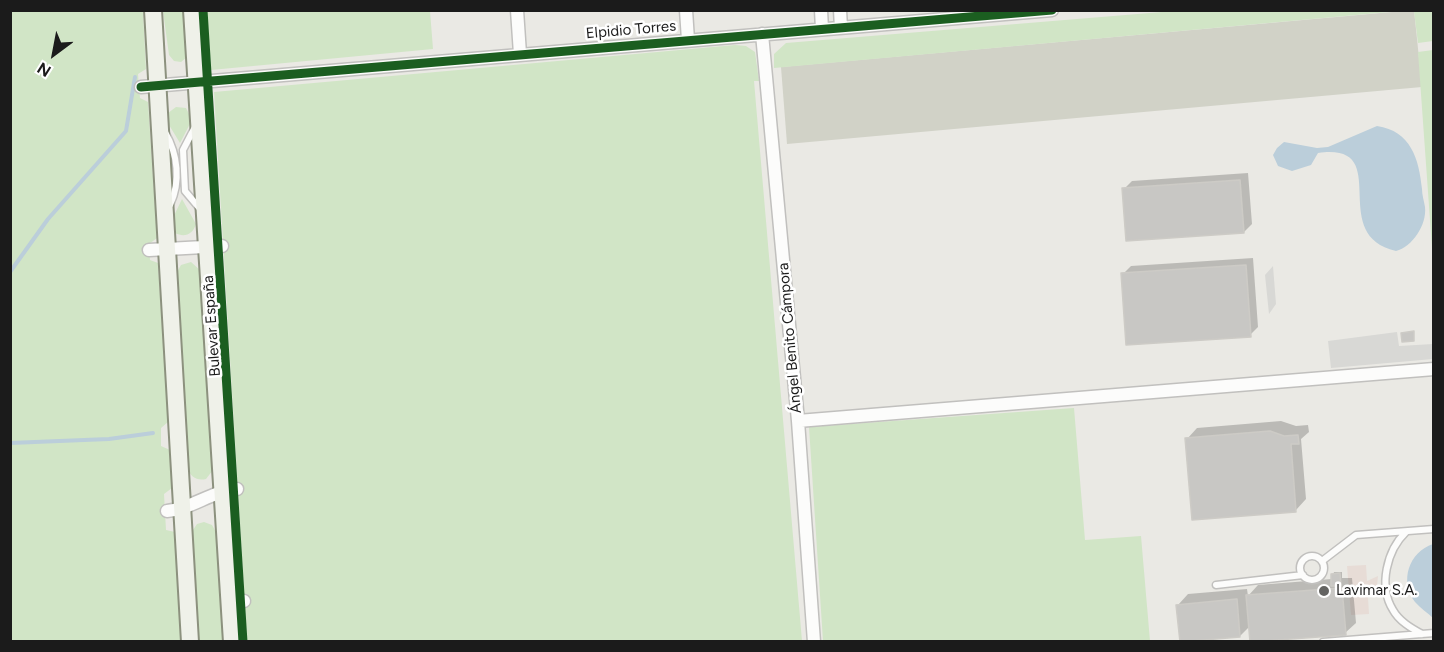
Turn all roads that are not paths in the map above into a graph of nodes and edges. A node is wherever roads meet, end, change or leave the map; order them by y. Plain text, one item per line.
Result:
1 (153, 10) edge
2 (192, 10) edge
3 (517, 10) edge
4 (686, 10) edge
5 (821, 10) edge
6 (840, 10) edge
7 (1052, 10) edge
8 (983, 13) edge
9 (840, 28) junction
10 (822, 29) junction
11 (762, 34) junction
12 (688, 40) junction
13 (520, 54) junction
14 (205, 83) junction
15 (149, 86) junction
16 (214, 247) junction
17 (167, 249) junction
18 (149, 250) dead end
19 (1434, 369) edge
20 (798, 421) junction
21 (230, 490) junction
22 (174, 510) junction
23 (1434, 529) edge
24 (1406, 531) junction
25 (1322, 561) junction
26 (1303, 575) junction
27 (1330, 577) dead end
28 (1318, 578) junction
29 (1216, 585) dead end
30 (1422, 633) junction
31 (1434, 633) edge
32 (190, 642) edge
33 (232, 642) edge
34 (814, 642) edge
35 (1323, 642) edge

1 - 15 main road
2 - 14 main road, Bulevar España
3 - 13 street
4 - 12 street
5 - 10 street
6 - 9 street
7 - 8 street, Elpidio Torres
8 - 9 street, Elpidio Torres
9 - 10 street, Elpidio Torres
10 - 11 street, Elpidio Torres
11 - 12 street, Elpidio Torres
11 - 20 street, Ángel Benito Cámpora
12 - 13 street, Elpidio Torres
13 - 14 street, Elpidio Torres
14 - 15 street, Elpidio Torres
14 - 16 main road, Bulevar España
15 - 17 main road
16 - 17 street
16 - 21 main road, Bulevar España
17 - 18 street
17 - 22 main road
19 - 20 street
20 - 34 street, Ángel Benito Cámpora
21 - 22 street
21 - 33 main road, Bulevar España
22 - 32 main road
23 - 24 lane
24 - 25 lane
24 - 30 lane
25 - 26 lane
25 - 28 lane
26 - 28 lane
26 - 29 lane
27 - 28 lane
30 - 31 lane
30 - 35 lane

